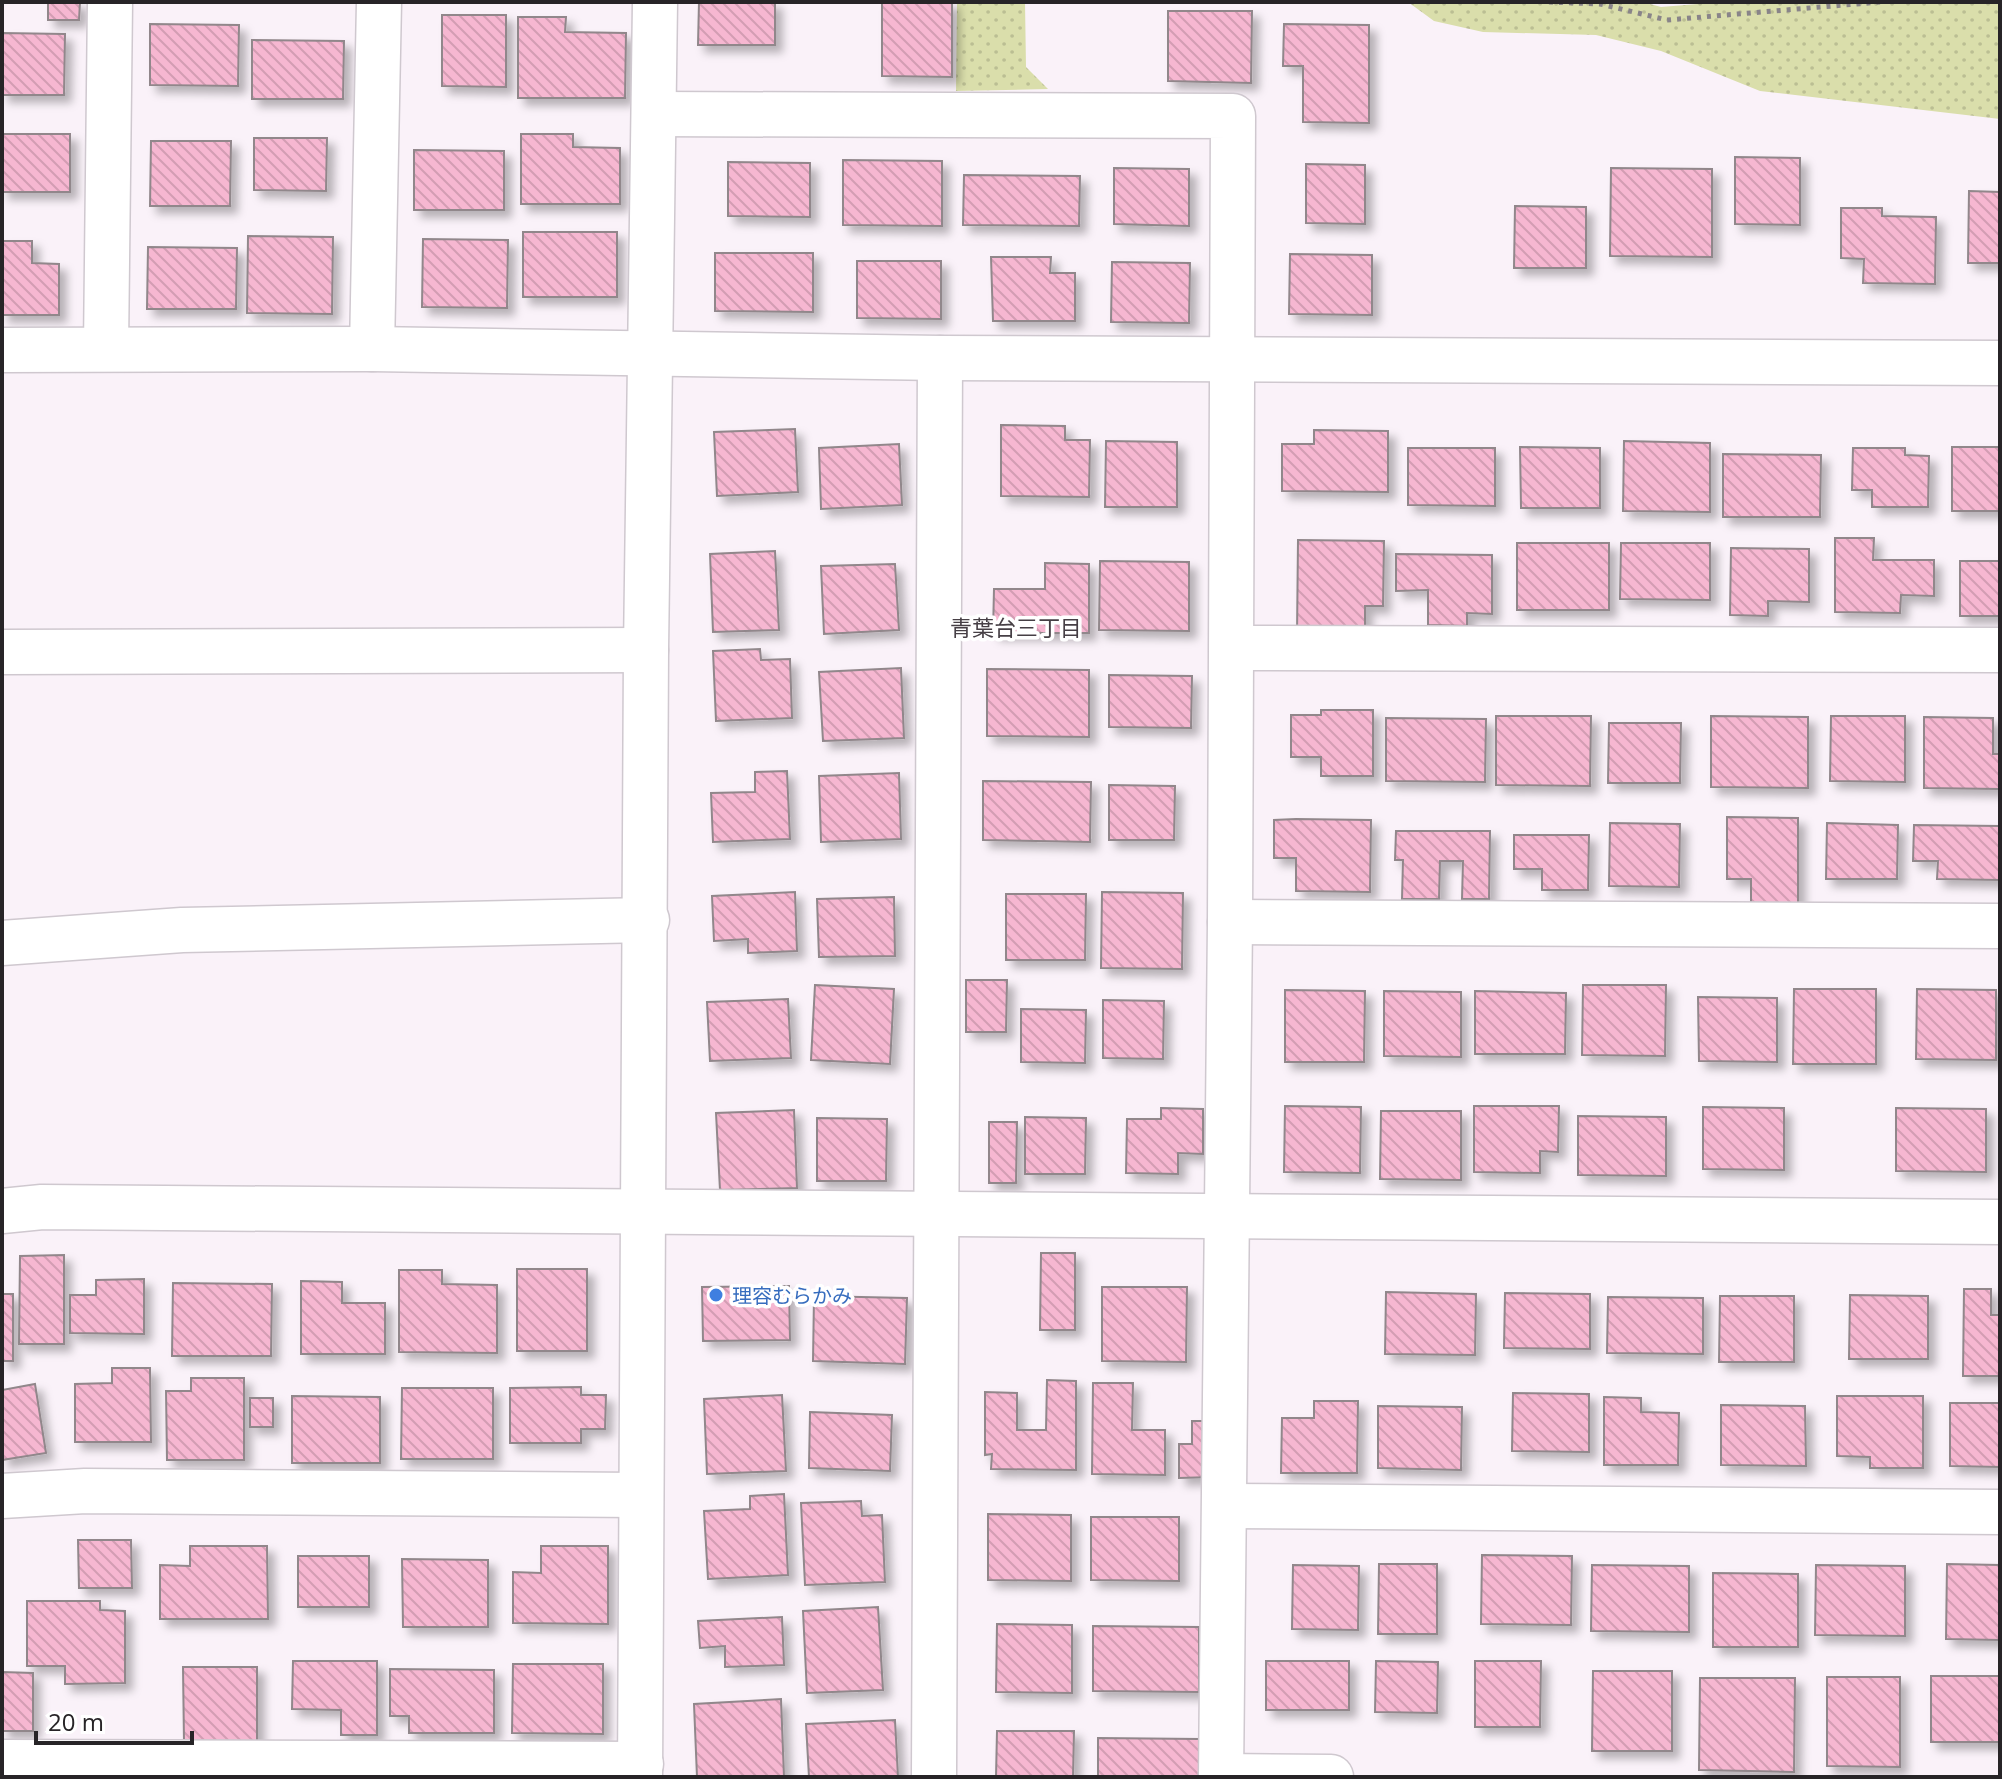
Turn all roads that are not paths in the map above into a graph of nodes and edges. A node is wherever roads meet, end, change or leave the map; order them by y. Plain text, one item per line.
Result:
1 (110, 2) edge
2 (379, 2) edge
3 (655, 2) edge
4 (654, 114) junction
5 (106, 348) junction
6 (372, 349) junction
7 (2, 350) edge
8 (650, 354) junction
9 (940, 358) junction
10 (1233, 358) junction
11 (2000, 363) edge
12 (1232, 648) junction
13 (646, 650) junction
14 (2000, 650) edge
15 (2, 652) edge
16 (647, 920) junction
17 (1230, 922) junction
18 (2000, 926) edge
19 (2, 943) edge
20 (2, 1211) edge
21 (644, 1213) junction
22 (937, 1215) junction
23 (1225, 1217) junction
24 (2000, 1222) edge
25 (640, 1495) junction
26 (2, 1496) edge
27 (1225, 1506) junction
28 (2000, 1512) edge
29 (2, 1762) edge
30 (640, 1770) edge
31 (934, 1777) edge
32 (1221, 1777) edge
33 (1331, 1777) edge

1 - 5 street
2 - 6 street
3 - 4 street
4 - 8 street
4 - 10 street
5 - 6 street
5 - 7 street
6 - 8 street
8 - 9 street
8 - 13 street
9 - 10 street
9 - 22 street
10 - 11 street
10 - 12 street
12 - 14 street
12 - 17 street
13 - 15 street
13 - 16 street
16 - 19 street
16 - 21 street
17 - 18 street
17 - 23 street
20 - 21 street
21 - 22 street
21 - 25 street
22 - 23 street
22 - 31 street
23 - 24 street
23 - 27 street
25 - 26 street
25 - 30 street
27 - 28 street
27 - 32 street
29 - 30 street
32 - 33 street

